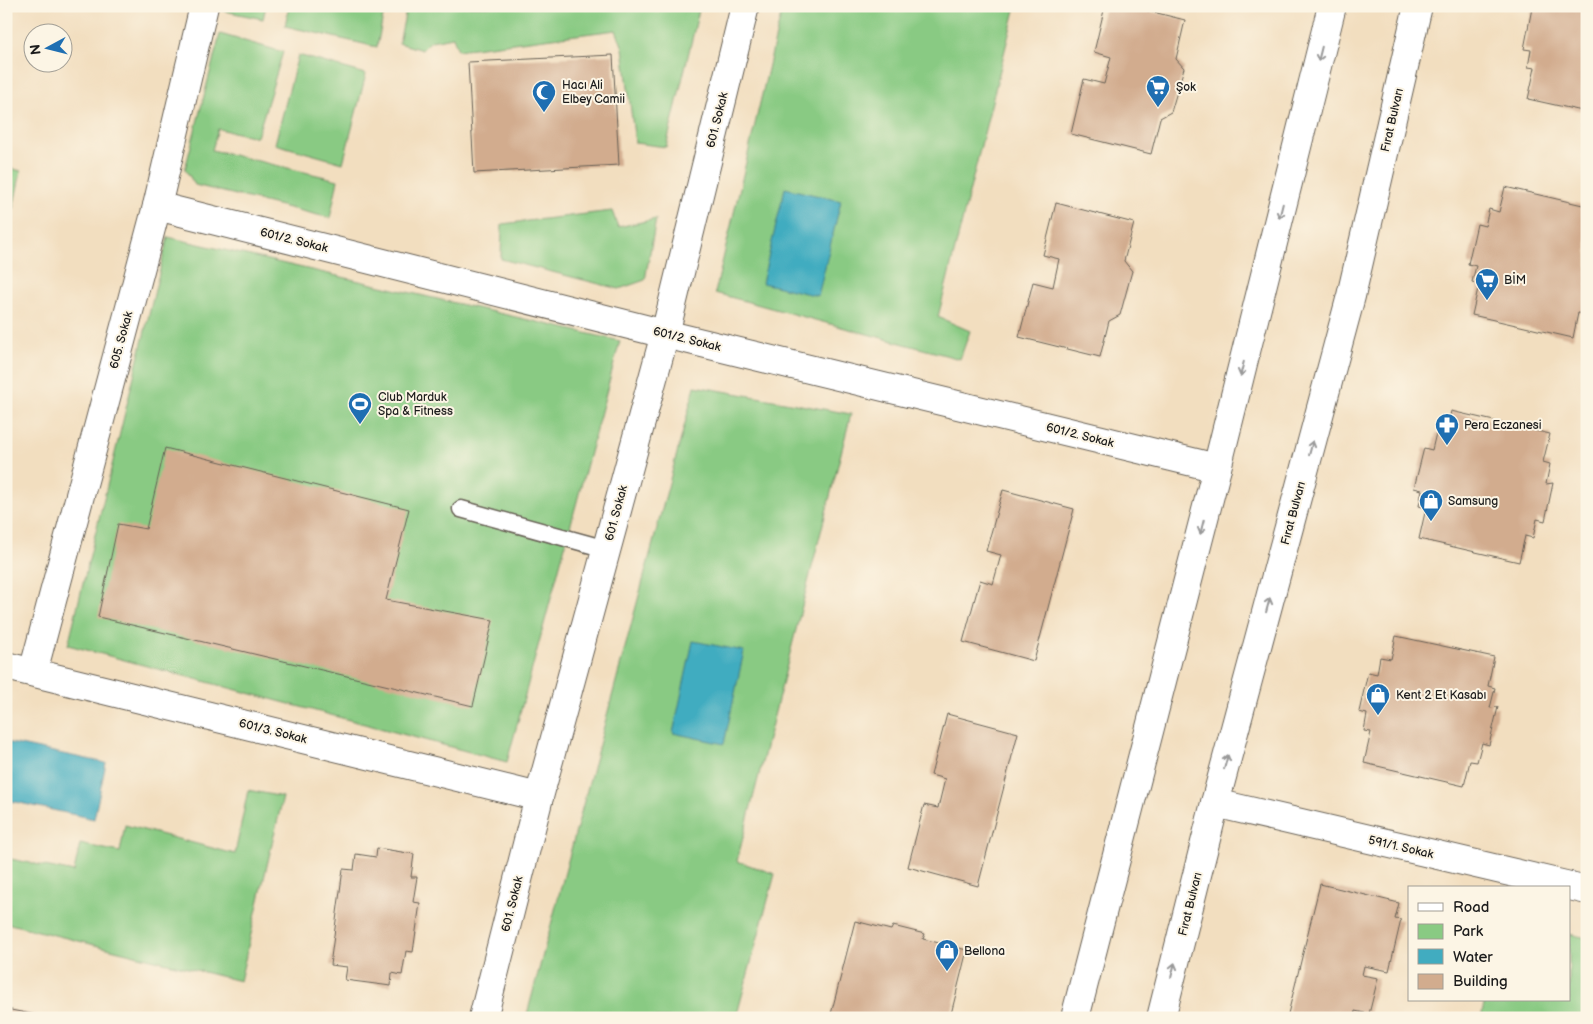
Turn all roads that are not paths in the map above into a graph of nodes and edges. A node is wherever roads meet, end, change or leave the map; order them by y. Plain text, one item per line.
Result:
1 (204, 6) edge
2 (744, 6) edge
3 (1332, 6) edge
4 (1418, 6) edge
5 (157, 206) junction
6 (665, 334) junction
7 (1217, 468) junction
8 (460, 509) dead end
9 (606, 549) junction
10 (6, 666) edge
11 (33, 672) junction
12 (539, 797) junction
13 (1215, 803) junction
14 (1570, 886) edge
15 (1570, 886) edge
16 (1587, 890) edge
17 (483, 1018) edge
18 (1074, 1018) edge
19 (1161, 1018) edge

1 - 5 street, 605. Sokak
2 - 6 street, 601. Sokak
3 -> 7 street
13 -> 4 street, Fırat Bulvarı
5 - 6 street, 601/2. Sokak
5 - 11 street, 605. Sokak
6 - 7 street, 601/2. Sokak
6 - 9 street, 601. Sokak
7 -> 18 street
8 - 9 lane
9 - 12 street, 601. Sokak
10 - 11 street, 601/3. Sokak
11 - 12 street, 601/3. Sokak
12 - 17 street, 601. Sokak
13 - 15 street, 591/1. Sokak
19 -> 13 street, Fırat Bulvarı
14 - 16 street, 591/1. Sokak

